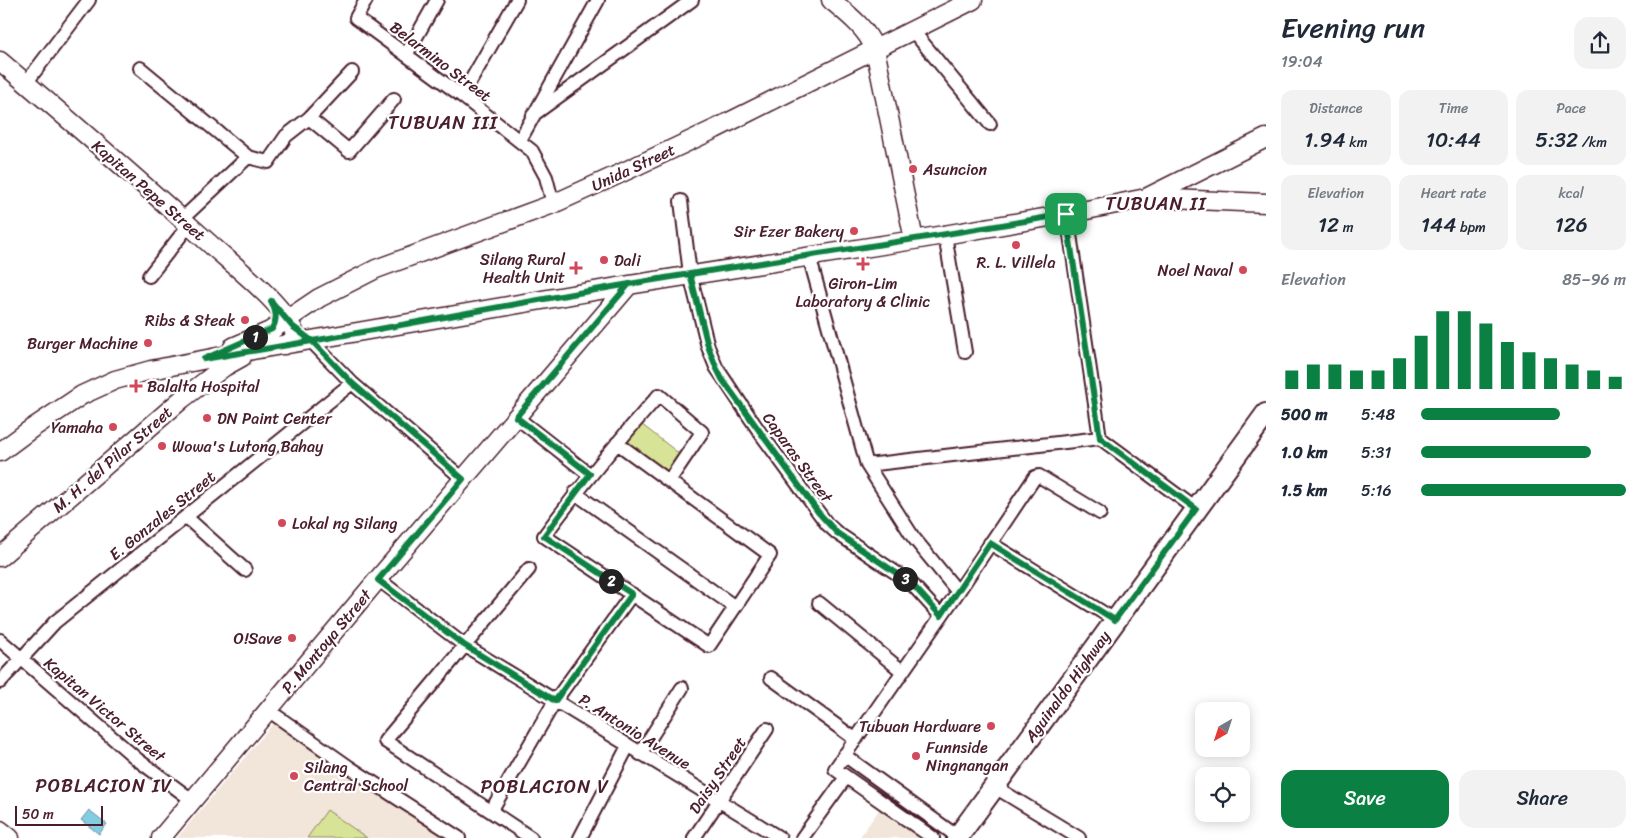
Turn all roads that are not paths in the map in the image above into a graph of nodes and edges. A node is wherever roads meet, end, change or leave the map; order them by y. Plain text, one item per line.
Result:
1 (89, 0) edge
2 (366, 0) edge
3 (438, 0) edge
4 (517, 0) edge
5 (598, 0) edge
6 (692, 0) edge
7 (831, 0) edge
8 (974, 0) edge
9 (913, 30) junction
10 (875, 49) junction
11 (406, 55) junction
12 (0, 61) edge
13 (140, 68) dead end
14 (352, 72) dead end
15 (26, 83) junction
16 (462, 96) junction
17 (394, 99) dead end
18 (533, 116) junction
19 (309, 118) junction
20 (990, 124) dead end
21 (1266, 138) edge
22 (520, 140) junction
23 (248, 157) junction
24 (1146, 198) junction
25 (681, 201) dead end
26 (1266, 203) edge
27 (553, 204) junction
28 (1066, 214) junction
29 (186, 222) junction
30 (944, 235) junction
31 (914, 240) junction
32 (809, 256) junction
33 (690, 274) junction
34 (150, 276) dead end
35 (629, 284) junction
36 (271, 301) junction
37 (289, 323) junction
38 (272, 329) junction
39 (312, 341) junction
40 (285, 345) junction
41 (253, 350) junction
42 (965, 352) dead end
43 (204, 359) junction
44 (352, 383) junction
45 (1266, 414) edge
46 (516, 417) junction
47 (1100, 438) junction
48 (617, 443) junction
49 (0, 452) edge
50 (867, 465) junction
51 (590, 474) junction
52 (463, 479) junction
53 (669, 481) junction
54 (575, 493) junction
55 (1196, 509) junction
56 (1100, 513) dead end
57 (186, 517) junction
58 (990, 543) junction
59 (0, 557) edge
60 (529, 569) dead end
61 (245, 570) dead end
62 (378, 580) junction
63 (958, 592) junction
64 (632, 594) junction
65 (819, 603) dead end
66 (735, 607) junction
67 (941, 616) junction
68 (1115, 620) junction
69 (0, 640) edge
70 (464, 645) junction
71 (20, 659) junction
72 (902, 671) junction
73 (771, 678) dead end
74 (0, 682) edge
75 (682, 688) dead end
76 (555, 701) junction
77 (268, 710) junction
78 (767, 729) dead end
79 (855, 739) junction
80 (628, 746) junction
81 (640, 754) junction
82 (844, 756) junction
83 (846, 777) junction
84 (994, 787) junction
85 (192, 800) junction
86 (719, 802) junction
87 (491, 811) junction
88 (0, 830) edge
89 (10, 838) edge
90 (161, 838) edge
91 (459, 838) edge
92 (531, 838) edge
93 (580, 838) edge
94 (694, 838) edge
95 (780, 838) edge
96 (802, 838) edge
97 (933, 838) edge
98 (958, 838) edge
99 (1079, 838) edge

1 - 15 street
2 - 11 street, Belarmino Street
3 - 11 street
4 - 16 street
5 - 18 street
6 - 18 street
7 - 10 main road
8 - 9 main road, Unida Street
9 - 10 main road, Unida Street
9 - 20 street
10 - 27 main road, Unida Street
10 - 31 main road
11 - 16 street, Belarmino Street
12 - 15 main road, Kapitan Pepe Street
13 - 23 street
14 - 19 street
15 - 29 main road, Kapitan Pepe Street
16 - 22 street, Belarmino Street
17 - 19 street
18 - 22 street
19 - 23 street
21 - 24 main road
22 - 27 street, Belarmino Street
23 - 29 street
24 - 26 main road
24 - 28 main road
25 - 33 street, Caparas Street
27 - 37 main road, Unida Street
28 - 30 main road
28 - 47 street
29 - 34 street
29 - 36 main road, Kapitan Pepe Street
30 - 31 main road
30 - 42 street
31 - 32 main road
32 - 33 main road
32 - 50 street
33 - 35 main road
33 - 67 street, Caparas Street
35 - 39 main road
35 - 46 main road, P. Montoya Street
36 - 37 main road, Kapitan Pepe Street
36 - 38 main road
37 - 38 main road, Unida Street
37 - 39 main road, Kapitan Pepe Street
37 - 40 main road
38 - 43 main road, Unida Street
39 - 40 main road
39 - 44 street
40 - 41 main road
41 - 43 main road
41 - 59 main road, M. H. del Pilar Street
43 - 49 main road
44 - 52 street
44 - 57 street, E. Gonzales Street
45 - 55 main road, Aguinaldo Highway
46 - 51 street
46 - 52 main road, P. Montoya Street
47 - 50 street
47 - 55 street
48 - 51 street
48 - 53 street
48 - 53 street
50 - 63 street
51 - 54 street
52 - 62 main road, P. Montoya Street
53 - 66 street
54 - 64 street
54 - 66 street
55 - 68 main road, Aguinaldo Highway
56 - 58 street
57 - 61 street
57 - 71 street, E. Gonzales Street
58 - 63 street
58 - 68 street
60 - 70 street
62 - 70 street, P. Antonio Avenue
62 - 77 main road, P. Montoya Street
63 - 67 street
64 - 66 street
64 - 76 street
65 - 72 street
67 - 72 street
68 - 84 main road, Aguinaldo Highway
69 - 71 street, Kapitan Victor Street
70 - 76 street, P. Antonio Avenue
70 - 87 street
71 - 74 street, E. Gonzales Street
71 - 85 street, Kapitan Victor Street
72 - 79 street
73 - 79 street
75 - 81 street
76 - 80 street, P. Antonio Avenue
76 - 87 street
77 - 85 main road, P. Montoya Street
77 - 91 street
78 - 86 street, Daisy Street
79 - 82 street
80 - 81 street, P. Antonio Avenue
80 - 93 street
81 - 86 street, P. Antonio Avenue
82 - 83 street
82 - 98 street
83 - 96 street
83 - 97 street
84 - 98 main road, Aguinaldo Highway
84 - 99 street
85 - 90 main road, P. Montoya Street
86 - 94 street, Daisy Street
86 - 95 street, P. Antonio Avenue
87 - 92 street
88 - 89 main road

